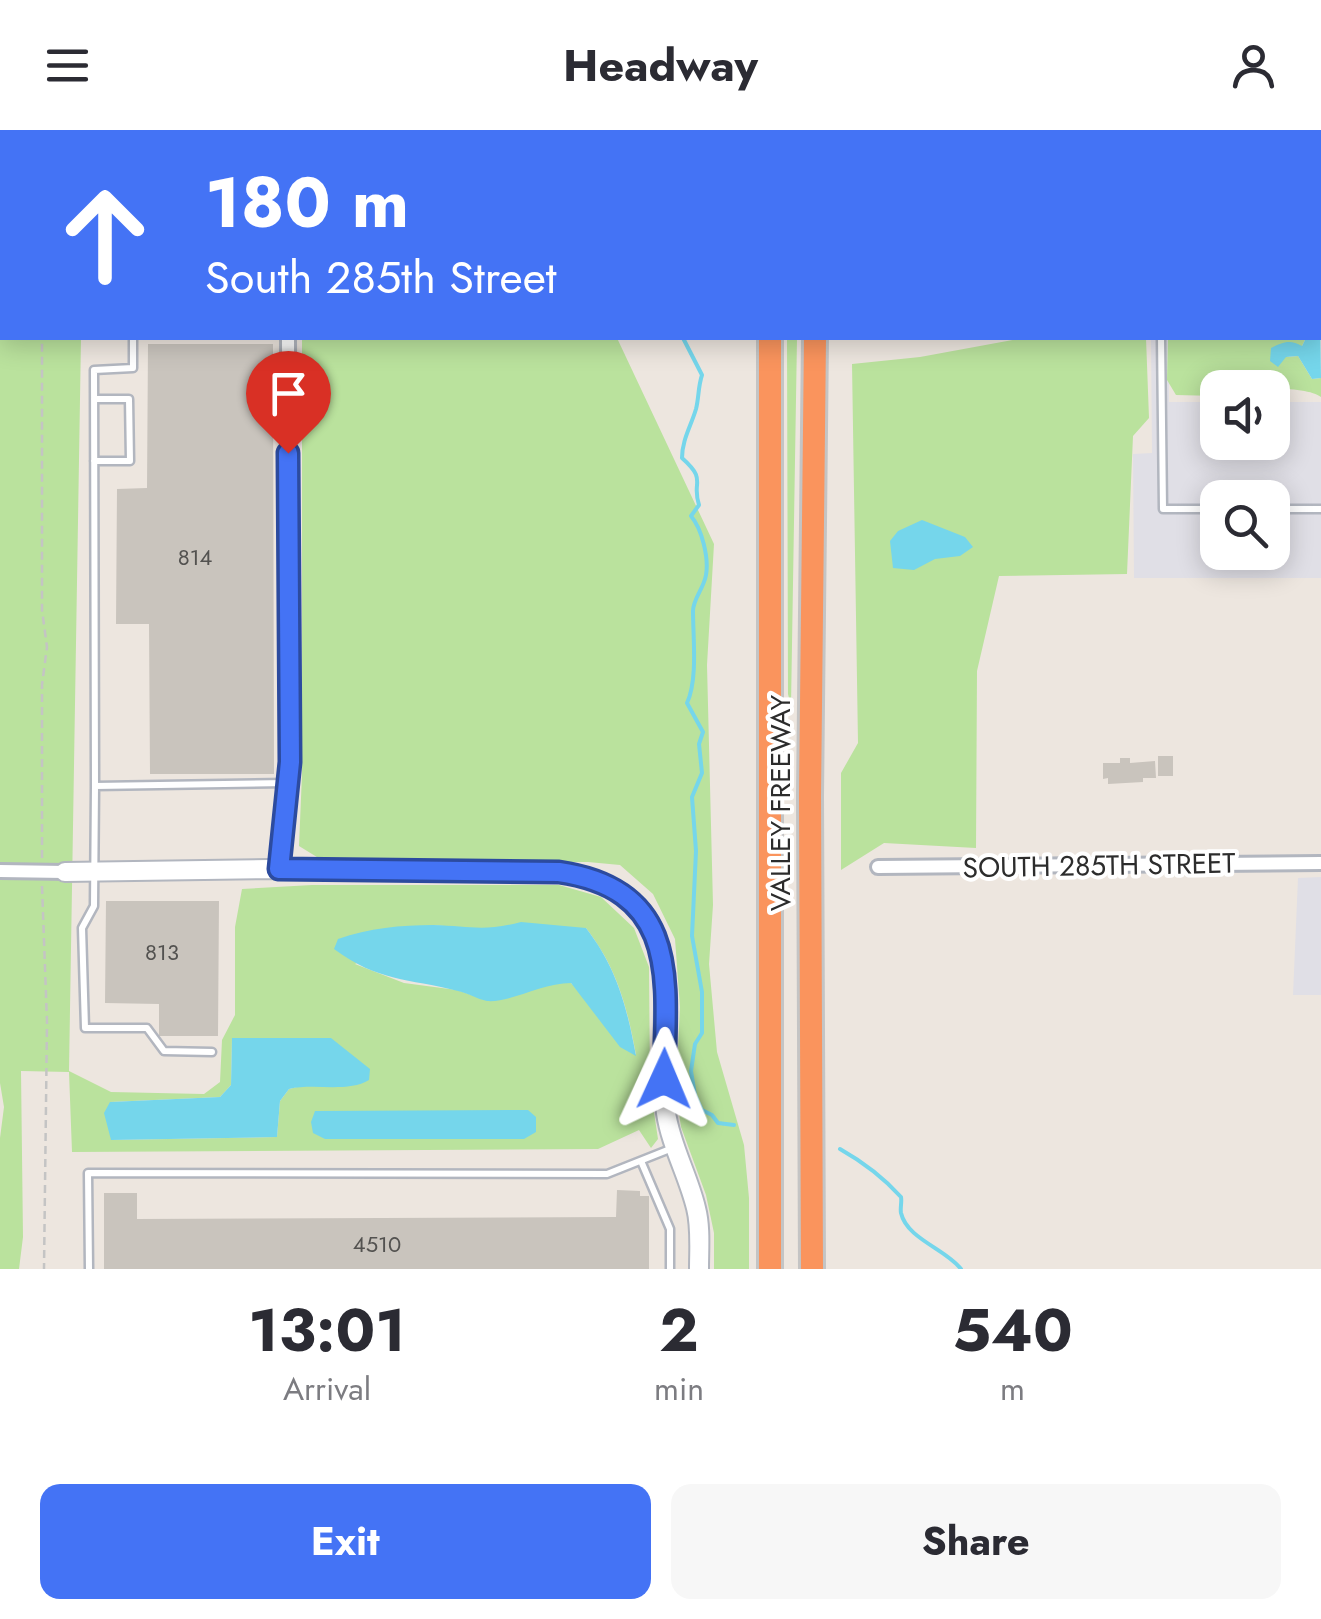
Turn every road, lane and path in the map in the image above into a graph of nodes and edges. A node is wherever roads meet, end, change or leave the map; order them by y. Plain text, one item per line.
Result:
1 (42, 340) edge
2 (133, 340) edge
3 (288, 340) edge
4 (770, 340) edge
5 (815, 340) edge
6 (1161, 340) edge
7 (94, 399) junction
8 (94, 461) junction
9 (1200, 509) edge
10 (1290, 509) edge
11 (1321, 509) edge
12 (287, 783) junction
13 (96, 786) junction
14 (1321, 863) edge
15 (878, 867) dead end
16 (279, 869) junction
17 (0, 871) edge
18 (96, 871) junction
19 (42, 872) junction
20 (64, 872) joint
21 (212, 1052) dead end
22 (674, 1148) junction
23 (641, 1161) junction
24 (44, 1269) edge
25 (89, 1269) edge
26 (670, 1269) edge
27 (699, 1269) edge
28 (770, 1269) edge
29 (812, 1269) edge

1 - 19 path
2 - 7 lane
3 - 12 street
4 - 28 highway, VALLEY FREEWAY
5 - 29 highway, VALLEY FREEWAY
6 - 9 lane
7 - 8 lane
7 - 8 lane
8 - 13 lane
10 - 11 lane
12 - 13 lane
12 - 16 street
13 - 18 lane
14 - 15 street, SOUTH 285TH STREET
16 - 18 street
16 - 22 street
17 - 19 street
18 - 20 street
18 - 21 lane
19 - 20 street
19 - 24 path
22 - 23 lane
22 - 27 street
23 - 25 lane
23 - 26 lane

